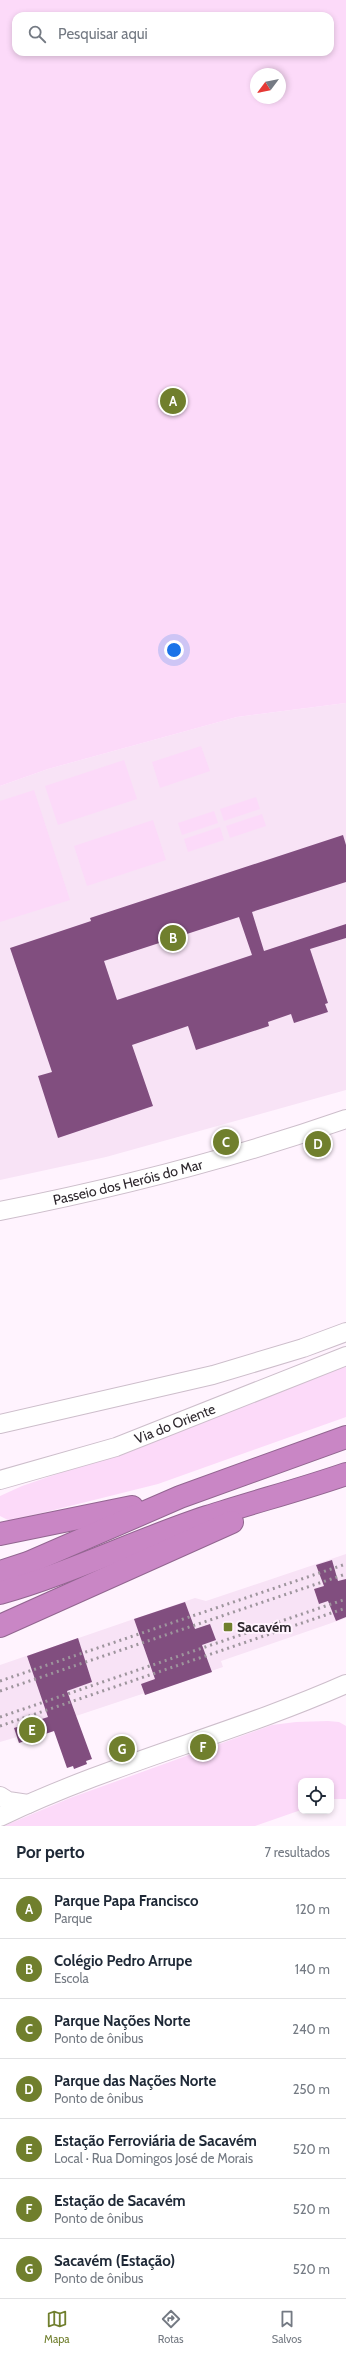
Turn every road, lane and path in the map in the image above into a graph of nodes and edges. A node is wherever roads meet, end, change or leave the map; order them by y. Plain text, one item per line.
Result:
1 (346, 1119) edge
2 (0, 1211) edge
3 (346, 1332) edge
4 (346, 1356) edge
5 (0, 1424) edge
6 (346, 1437) edge
7 (346, 1474) edge
8 (0, 1480) edge
9 (297, 1492) junction
10 (180, 1497) junction
11 (10, 1533) edge
12 (0, 1572) edge
13 (0, 1593) edge
14 (0, 1626) edge
15 (346, 1684) edge
16 (0, 1796) edge
17 (28, 1804) junction
18 (0, 1817) edge

1 - 2 street, Passeio dos Heróis do Mar
3 - 5 street
4 - 8 street, Via do Oriente
6 - 10 highway
7 - 9 highway
9 - 13 highway
9 - 14 highway
10 - 11 highway
10 - 12 highway
15 - 17 street
16 - 17 street
17 - 18 street

